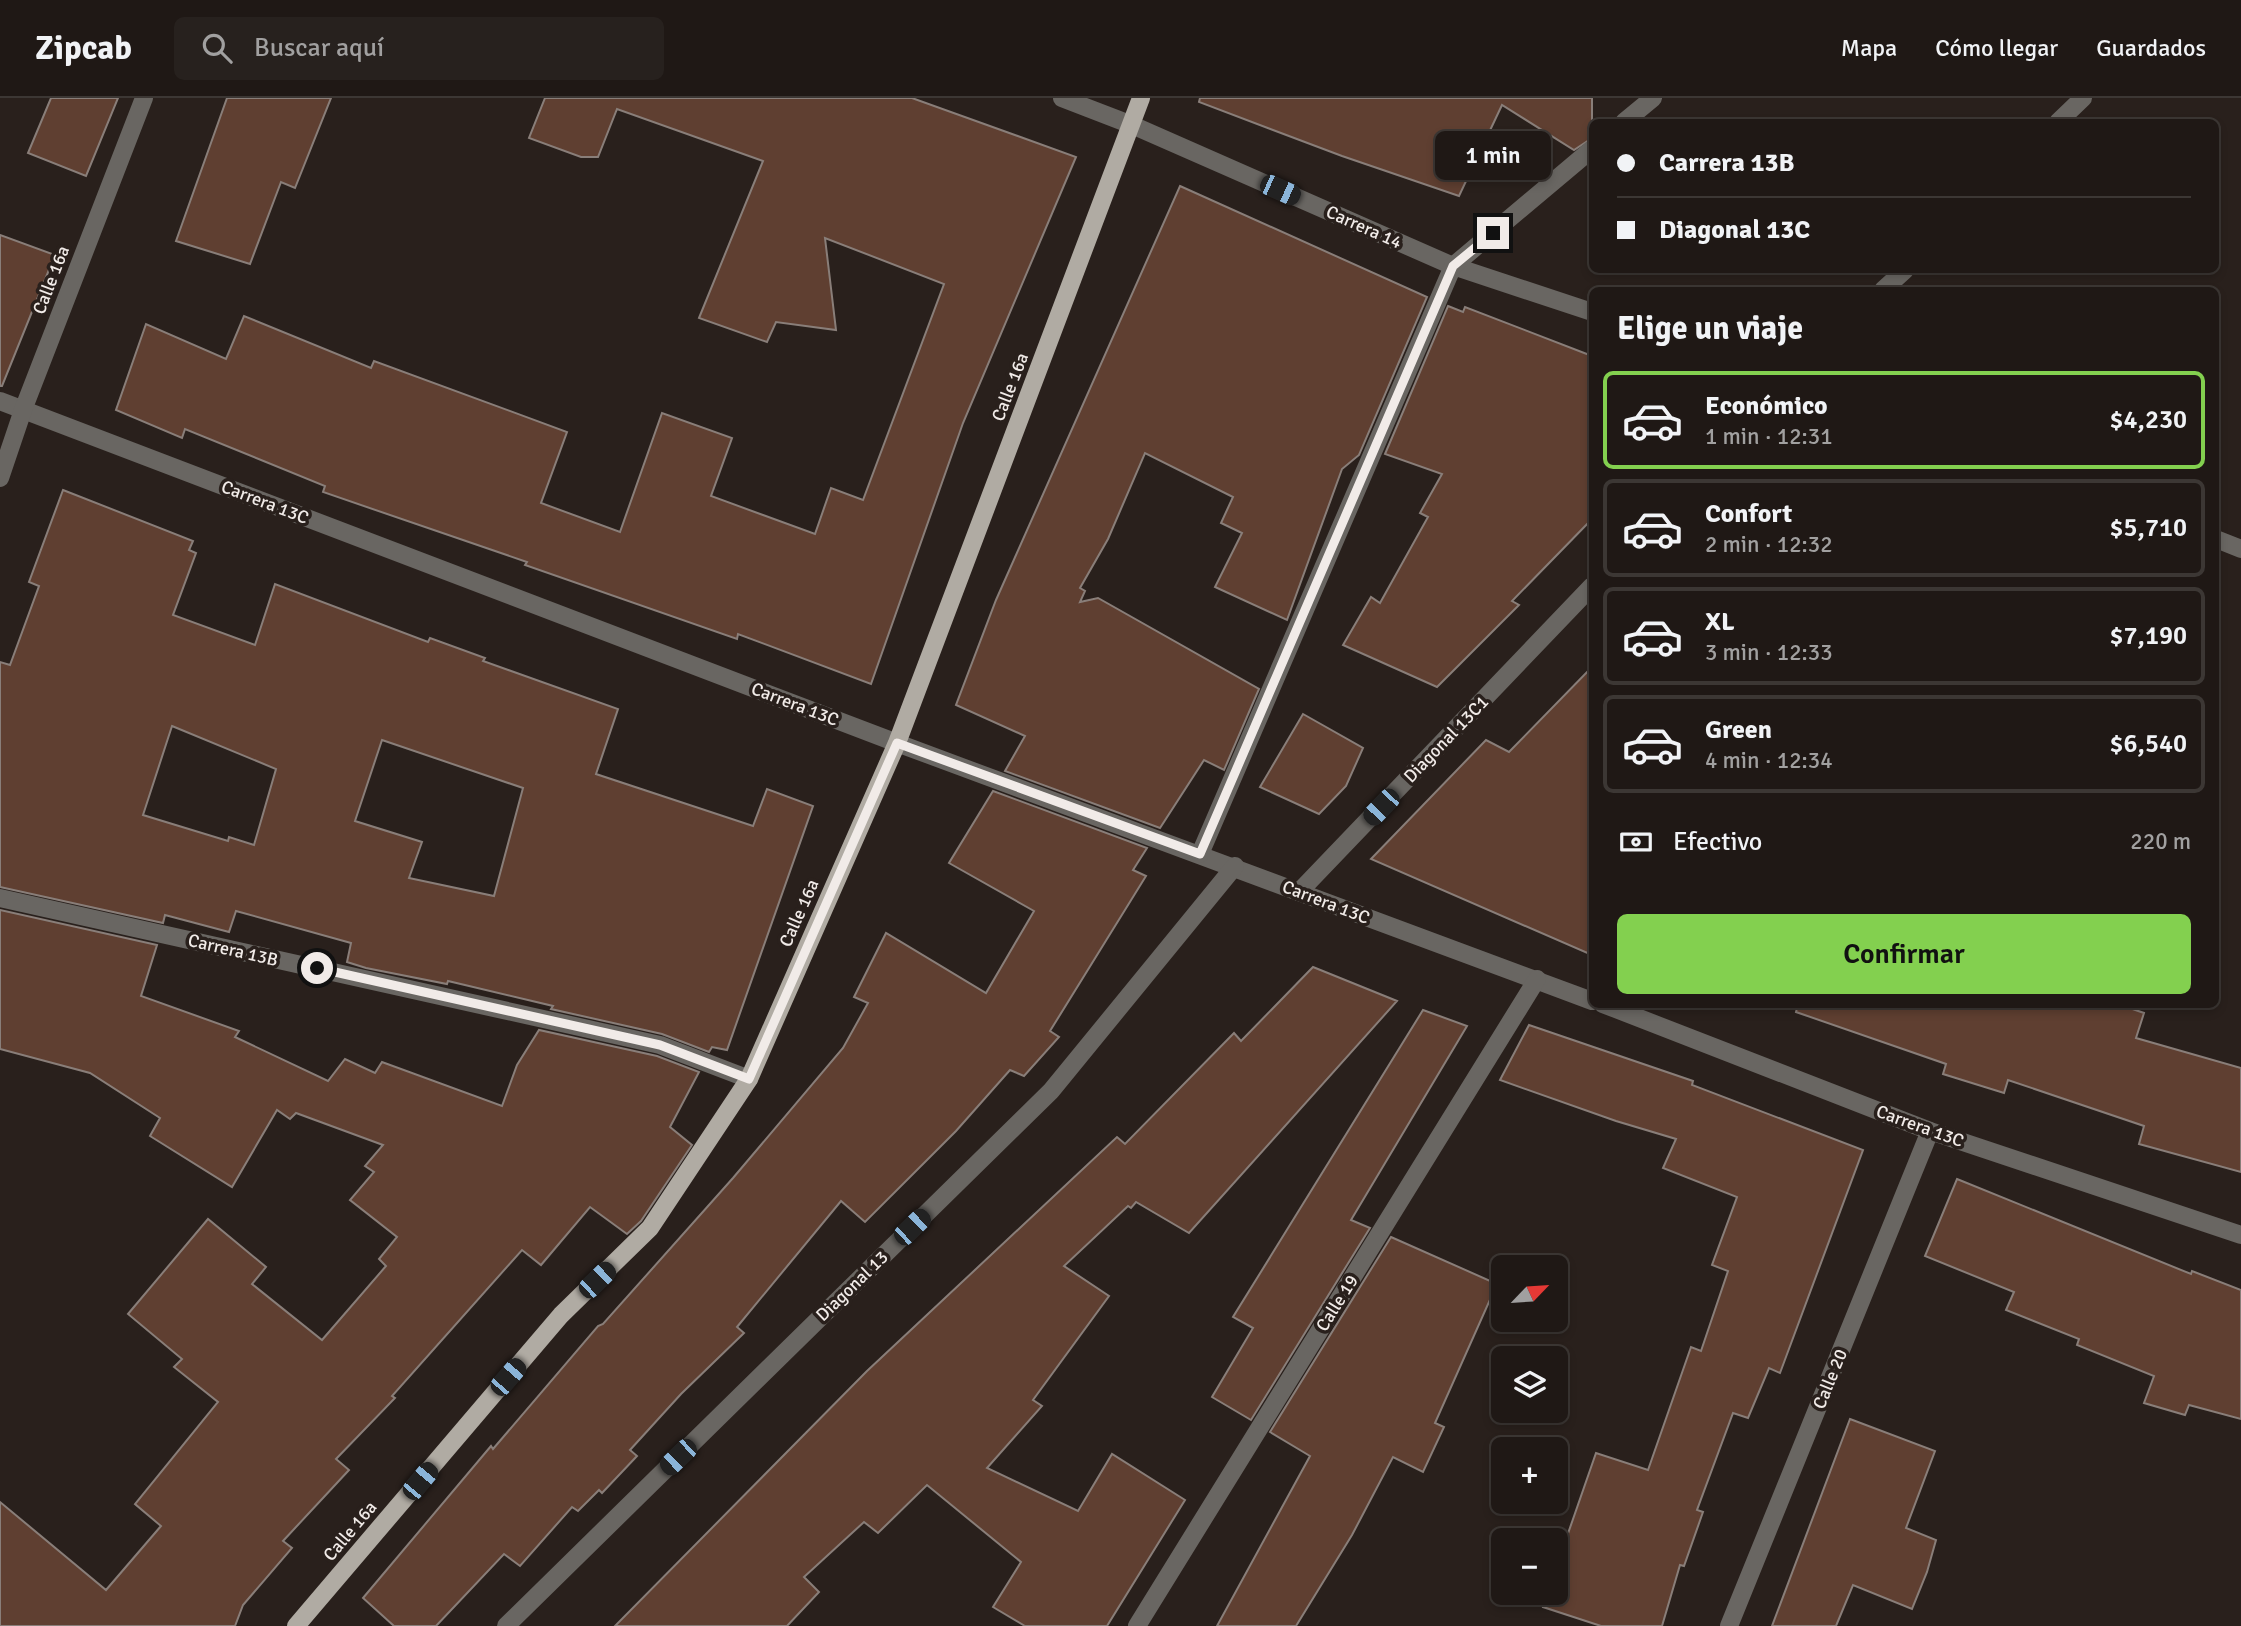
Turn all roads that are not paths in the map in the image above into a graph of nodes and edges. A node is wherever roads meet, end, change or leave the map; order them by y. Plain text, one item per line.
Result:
1 (144, 98) edge
2 (1062, 98) edge
3 (1142, 98) edge
4 (1653, 98) edge
5 (2084, 98) edge
6 (1627, 119) edge
7 (2061, 119) edge
8 (1132, 125) junction
9 (1589, 152) edge
10 (1453, 266) junction
11 (1902, 273) edge
12 (1886, 287) edge
13 (1589, 311) edge
14 (0, 401) edge
15 (23, 410) junction
16 (0, 478) edge
17 (2219, 540) edge
18 (2241, 549) edge
19 (1589, 589) edge
20 (897, 743) junction
21 (1200, 854) junction
22 (1235, 866) junction
23 (1299, 892) junction
24 (0, 898) edge
25 (1537, 979) junction
26 (1589, 1000) edge
27 (1613, 1008) edge
28 (749, 1079) junction
29 (1930, 1131) junction
30 (2241, 1235) edge
31 (296, 1626) edge
32 (506, 1626) edge
33 (1137, 1626) edge
34 (1729, 1626) edge

1 - 15 street, Calle 16a
2 - 8 street, Carrera 14
3 - 8 main road, Calle 16a
4 - 6 street
5 - 7 street
8 - 10 street, Carrera 14
8 - 20 main road, Calle 16a
9 - 10 street
10 - 13 street, Carrera 14
10 - 21 street
11 - 12 street
14 - 15 street, Carrera 13C
15 - 16 street, Calle 16a
15 - 20 street, Carrera 13C
17 - 18 street
19 - 23 street, Diagonal 13C1
20 - 21 street, Carrera 13C
20 - 28 main road, Calle 16a
21 - 22 street, Carrera 13C
22 - 23 street, Carrera 13C
22 - 32 street, Diagonal 13
23 - 25 street, Carrera 13C
24 - 28 street, Carrera 13B
25 - 26 street, Carrera 13C
25 - 33 street, Calle 19
27 - 29 street, Carrera 13C
28 - 31 main road, Calle 16a
29 - 30 street, Carrera 13C
29 - 34 street, Calle 20

